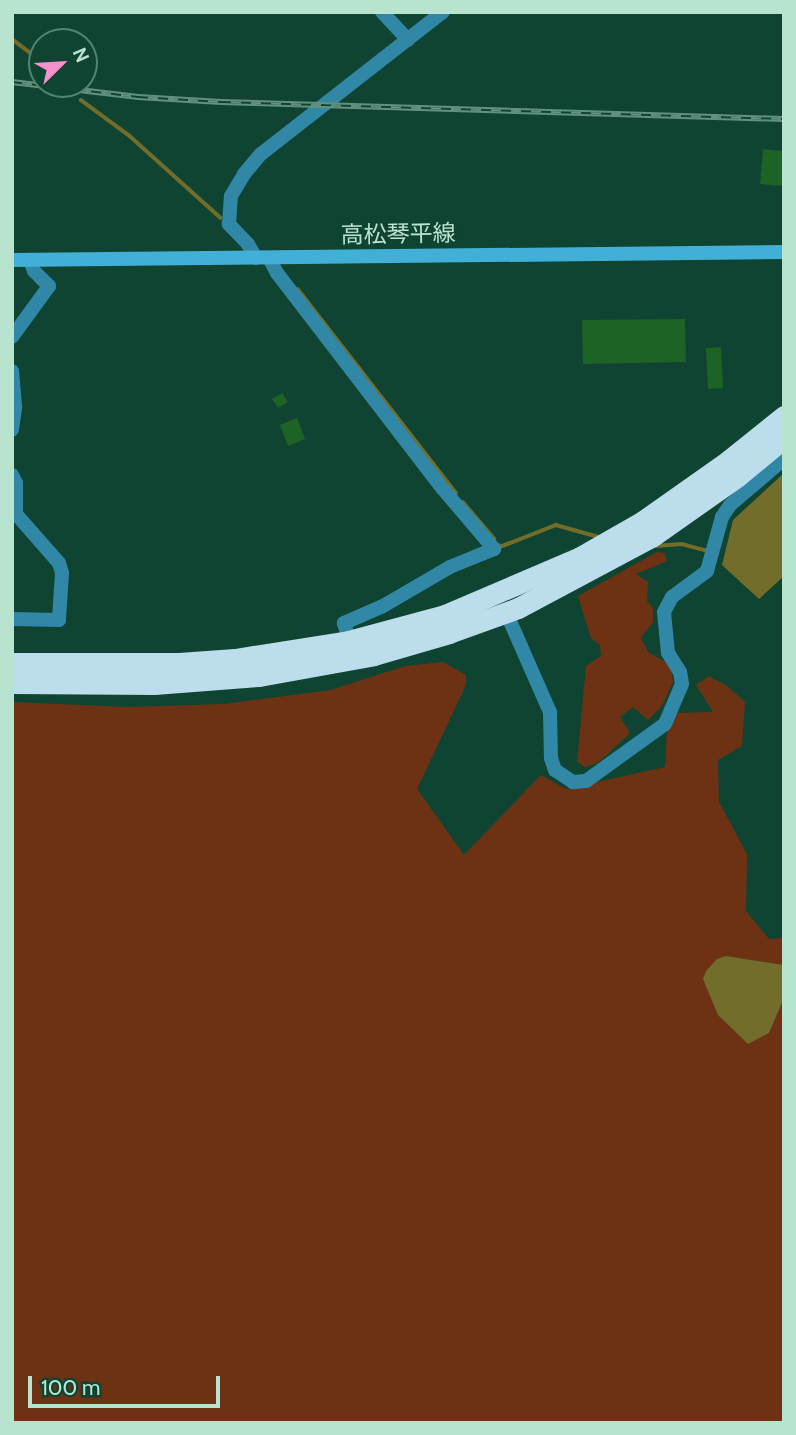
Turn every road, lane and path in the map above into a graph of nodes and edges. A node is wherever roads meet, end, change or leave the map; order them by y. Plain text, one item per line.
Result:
1 (382, 12) edge
2 (443, 12) edge
3 (408, 40) junction
4 (784, 252) edge
5 (263, 258) junction
6 (12, 260) edge
7 (30, 260) junction
8 (12, 337) edge
9 (12, 370) edge
10 (784, 416) edge
11 (12, 430) edge
12 (784, 438) edge
13 (784, 459) edge
14 (12, 475) edge
15 (584, 565) junction
16 (506, 612) junction
17 (12, 619) edge
18 (349, 641) junction
19 (12, 663) edge
20 (12, 683) edge

1 - 3 street
2 - 3 street
3 - 5 street
4 - 5 main road, 高松琴平線
5 - 7 main road, 高松琴平線
5 - 18 street
6 - 7 main road, 高松琴平線
7 - 8 street
9 - 11 street
10 - 15 highway
12 - 15 highway
13 - 16 street
14 - 17 street
15 - 16 highway
15 - 18 highway
16 - 20 highway
18 - 19 highway

